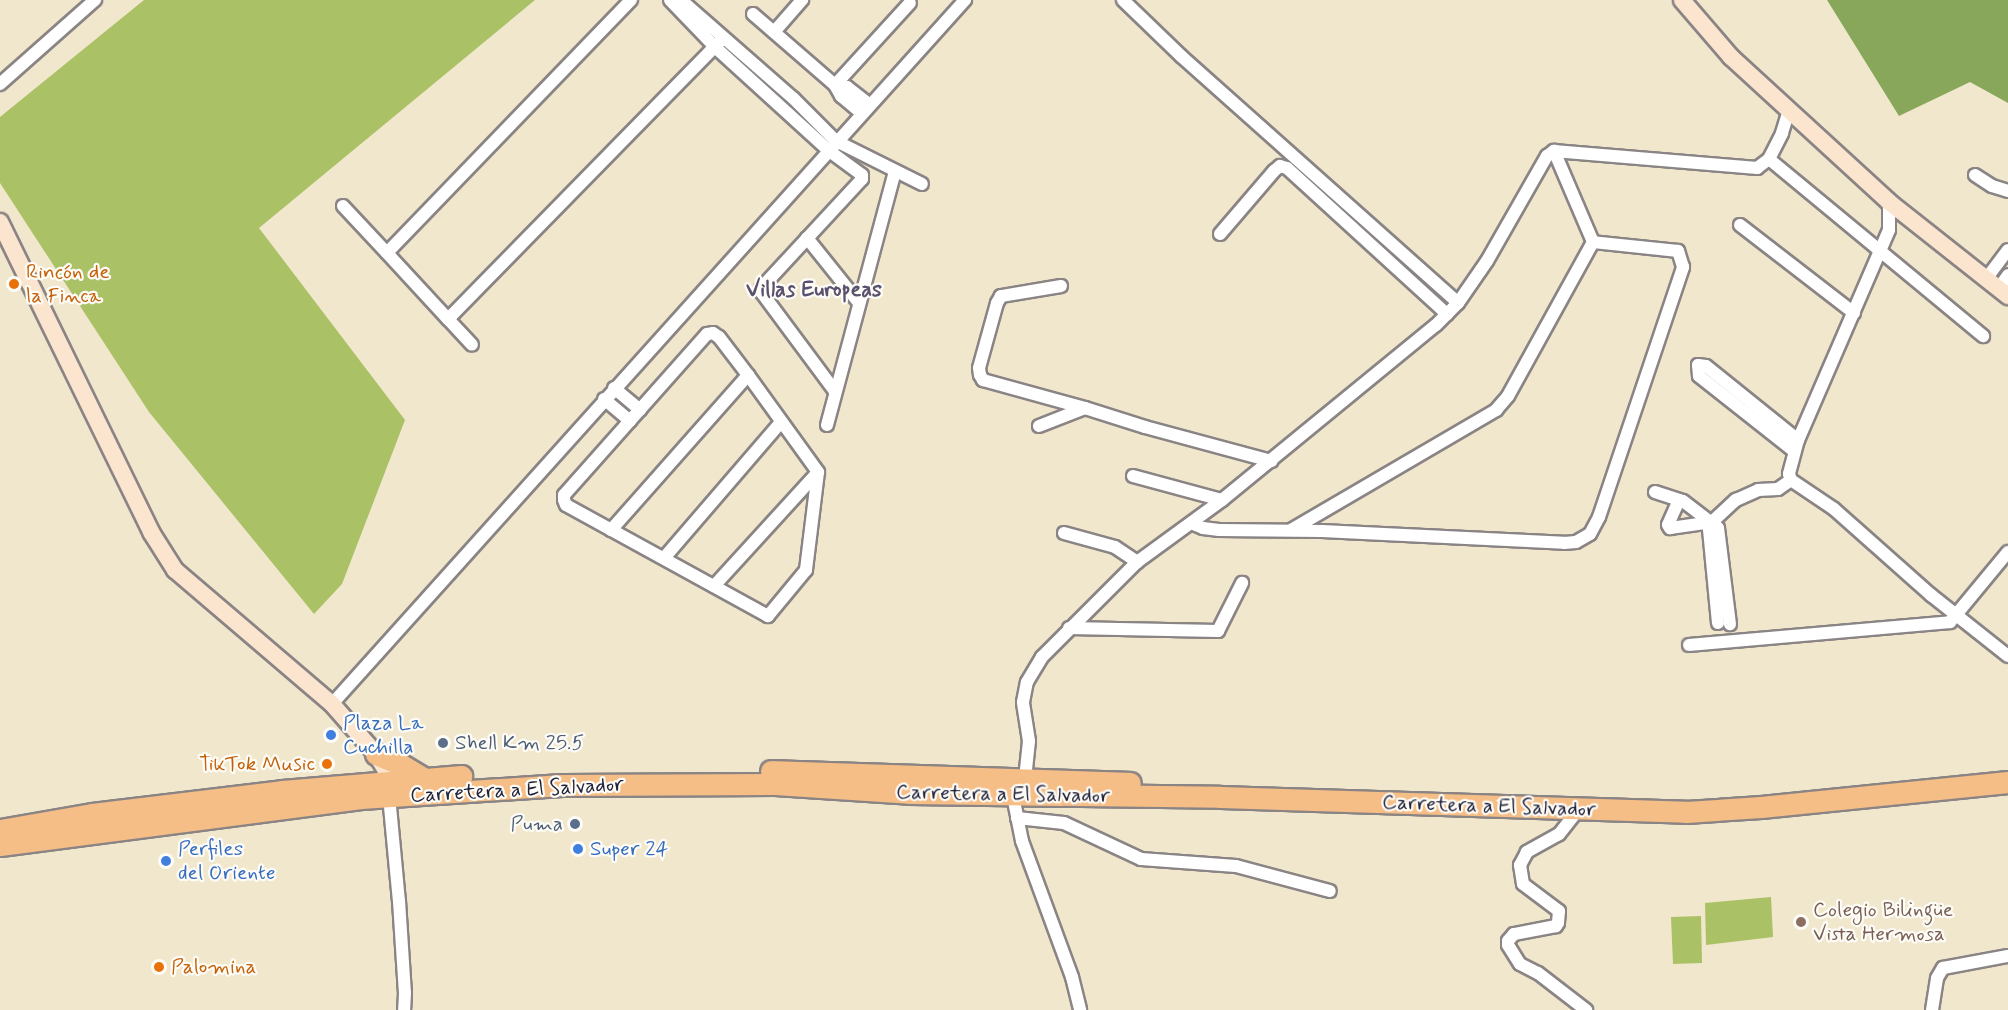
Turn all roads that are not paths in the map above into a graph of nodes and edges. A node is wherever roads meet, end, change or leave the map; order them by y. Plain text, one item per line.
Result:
1 (94, 0) edge
2 (631, 0) edge
3 (670, 0) edge
4 (681, 0) edge
5 (802, 0) edge
6 (965, 0) edge
7 (1123, 0) edge
8 (1682, 0) edge
9 (910, 3) dead end
10 (753, 14) dead end
11 (774, 32) junction
12 (719, 42) junction
13 (0, 84) edge
14 (835, 85) junction
15 (865, 109) junction
16 (1789, 110) junction
17 (832, 146) junction
18 (1554, 151) junction
19 (861, 156) junction
20 (1769, 159) junction
21 (854, 168) junction
22 (895, 171) junction
23 (1975, 175) dead end
24 (922, 184) dead end
25 (2008, 191) edge
26 (1889, 202) junction
27 (343, 206) dead end
28 (0, 222) edge
29 (1740, 225) dead end
30 (1220, 234) dead end
31 (807, 238) junction
32 (1593, 242) junction
33 (2008, 250) edge
34 (387, 253) junction
35 (1880, 253) junction
36 (2003, 266) edge
37 (2008, 274) edge
38 (1061, 286) dead end
39 (1997, 288) edge
40 (859, 303) junction
41 (1458, 303) junction
42 (1854, 313) junction
43 (1447, 314) junction
44 (448, 319) junction
45 (1983, 336) dead end
46 (472, 345) dead end
47 (748, 375) junction
48 (614, 388) junction
49 (834, 390) junction
50 (604, 399) junction
51 (1085, 408) junction
52 (640, 410) junction
53 (630, 421) junction
54 (781, 422) junction
55 (827, 425) dead end
56 (1039, 426) dead end
57 (1796, 445) junction
58 (1271, 461) junction
59 (818, 472) junction
60 (1133, 476) dead end
61 (1791, 480) junction
62 (1655, 492) dead end
63 (1222, 500) junction
64 (1679, 500) junction
65 (1712, 522) junction
66 (1191, 523) junction
67 (611, 530) junction
68 (1290, 530) junction
69 (1064, 533) dead end
70 (2008, 552) edge
71 (664, 558) junction
72 (1137, 562) junction
73 (1242, 583) dead end
74 (714, 586) junction
75 (1957, 615) junction
76 (1724, 623) dead end
77 (1069, 628) junction
78 (1689, 645) dead end
79 (2008, 656) edge
80 (332, 704) junction
81 (378, 757) junction
82 (2008, 769) edge
83 (986, 776) junction
84 (423, 778) junction
85 (1025, 779) junction
86 (2008, 782) edge
87 (386, 786) junction
88 (901, 792) junction
89 (1013, 796) junction
90 (179, 804) junction
91 (1578, 810) junction
92 (1017, 818) junction
93 (0, 830) edge
94 (112, 831) junction
95 (0, 845) edge
96 (1330, 891) dead end
97 (2008, 956) edge
98 (404, 1010) edge
99 (1080, 1010) edge
100 (1586, 1010) edge
101 (1932, 1010) edge

1 - 13 street
2 - 34 street
3 - 12 street
4 - 12 street
5 - 11 street
6 - 15 street
7 - 41 street
8 - 16 main road
9 - 14 street
10 - 11 street
11 - 14 street
12 - 17 street
12 - 44 street
14 - 15 street
15 - 17 street
16 - 20 street
16 - 26 main road
17 - 19 street
17 - 21 street
17 - 48 street
18 - 20 street
18 - 32 street
18 - 41 street
19 - 21 street
19 - 22 street
20 - 35 street
21 - 31 street
22 - 24 street
22 - 40 street
23 - 25 street
26 - 35 street
26 - 39 main road
27 - 34 street
28 - 80 main road
29 - 42 street
30 - 43 street
31 - 40 street
31 - 49 street
32 - 68 street
32 - 68 street
33 - 36 street
34 - 44 street
35 - 42 street
35 - 45 street
36 - 39 street
37 - 39 street
38 - 51 street
40 - 49 street
41 - 43 street
42 - 57 street
43 - 58 street
44 - 46 street
47 - 52 street
47 - 54 street
47 - 67 street
48 - 50 street
48 - 52 street
49 - 55 street
50 - 53 street
50 - 80 street
51 - 56 street
51 - 58 street
52 - 53 street
53 - 67 street
54 - 59 street
54 - 71 street
57 - 57 street
57 - 61 street
58 - 63 street
59 - 74 street
59 - 74 street
60 - 63 street
61 - 65 street
61 - 75 street
62 - 64 street
63 - 66 street
64 - 65 street
64 - 65 street
65 - 76 street
66 - 68 street
66 - 72 street
67 - 71 street
69 - 72 street
70 - 75 street
71 - 74 street
72 - 77 street
73 - 77 street
75 - 78 street
75 - 79 street
77 - 85 street
80 - 81 main road
81 - 84 highway
81 - 87 highway
82 - 85 highway, Carretera a El Salvador
83 - 84 highway, Carretera a El Salvador
83 - 85 highway, Carretera a El Salvador
83 - 88 highway
84 - 87 highway, Carretera a El Salvador
86 - 91 highway, Carretera a El Salvador
87 - 88 highway, Carretera a El Salvador
87 - 90 highway, Carretera a El Salvador
87 - 94 highway, Carretera a El Salvador
87 - 98 street
88 - 89 highway, Carretera a El Salvador
89 - 91 highway, Carretera a El Salvador
89 - 92 street
90 - 93 highway, Carretera a El Salvador
90 - 94 highway
91 - 100 street
92 - 96 street
92 - 99 street
94 - 95 highway, Carretera a El Salvador
97 - 101 street

